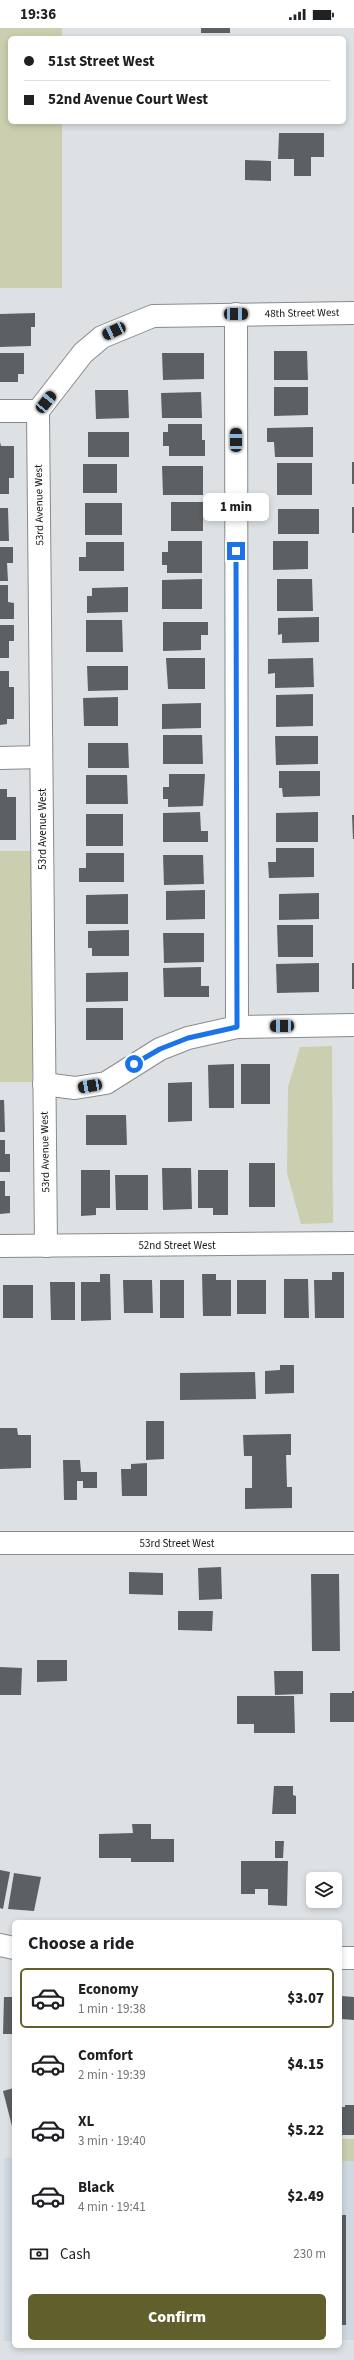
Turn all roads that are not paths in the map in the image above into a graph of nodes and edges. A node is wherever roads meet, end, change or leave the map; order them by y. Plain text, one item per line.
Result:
1 (354, 313) edge
2 (236, 314) junction
3 (0, 411) edge
4 (38, 411) junction
5 (41, 757) junction
6 (0, 758) edge
7 (354, 1025) edge
8 (237, 1027) junction
9 (44, 1084) junction
10 (354, 1243) edge
11 (0, 1246) edge
12 (46, 1246) junction
13 (0, 1543) edge
14 (354, 1543) edge
15 (0, 1945) edge
16 (12, 1948) edge
17 (342, 1958) edge
18 (354, 1958) edge

1 - 2 street, 48th Street West
2 - 4 street, 48th Street West
2 - 8 street
3 - 4 street
4 - 5 street, 53rd Avenue West
5 - 6 street
5 - 9 street, 53rd Avenue West
7 - 8 street
8 - 9 street
9 - 12 street, 53rd Avenue West
10 - 12 street, 52nd Street West
11 - 12 street, 52nd Street West
13 - 14 street, 53rd Street West
15 - 16 street
17 - 18 street

